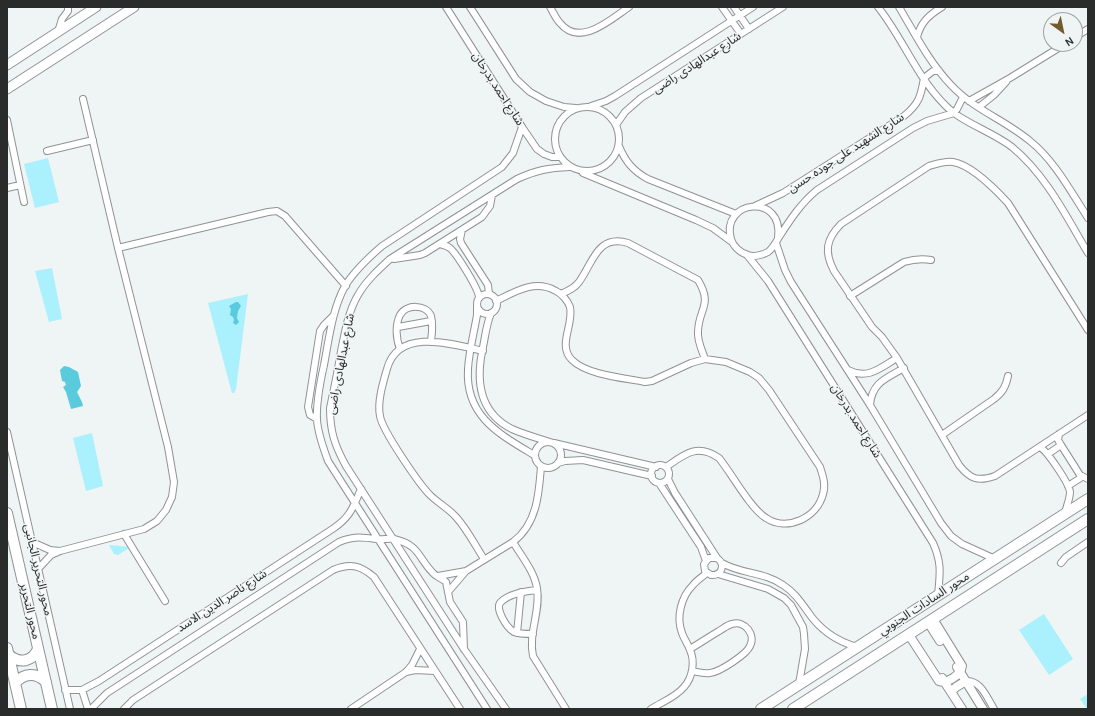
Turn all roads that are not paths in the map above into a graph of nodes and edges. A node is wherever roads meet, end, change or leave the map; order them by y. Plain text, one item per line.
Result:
1 (68, 7) edge
2 (96, 7) edge
3 (134, 7) edge
4 (446, 7) edge
5 (470, 7) edge
6 (550, 7) edge
7 (629, 7) edge
8 (722, 7) edge
9 (734, 7) edge
10 (753, 7) edge
11 (783, 7) edge
12 (878, 7) edge
13 (899, 7) edge
14 (942, 7) edge
15 (740, 15) junction
16 (731, 21) junction
17 (749, 29) junction
18 (58, 32) junction
19 (741, 34) junction
20 (918, 37) junction
21 (1052, 52) edge
22 (7, 65) edge
23 (938, 71) junction
24 (924, 78) junction
25 (1010, 78) junction
26 (7, 89) edge
27 (963, 97) junction
28 (83, 100) dead end
29 (969, 101) junction
30 (589, 107) junction
31 (580, 108) junction
32 (979, 108) junction
33 (954, 113) junction
34 (7, 120) edge
35 (616, 125) junction
36 (522, 127) junction
37 (92, 140) junction
38 (619, 146) junction
39 (47, 151) dead end
40 (559, 157) junction
41 (570, 167) junction
42 (578, 170) junction
43 (20, 185) junction
44 (7, 188) edge
45 (492, 195) junction
46 (24, 202) dead end
47 (755, 206) junction
48 (736, 214) junction
49 (1088, 218) edge
50 (462, 230) junction
51 (777, 241) junction
52 (732, 242) junction
53 (440, 244) junction
54 (118, 248) junction
55 (1088, 253) edge
56 (747, 255) junction
57 (390, 259) junction
58 (931, 260) dead end
59 (346, 286) junction
60 (489, 294) junction
61 (561, 294) junction
62 (850, 296) junction
63 (479, 297) junction
64 (496, 301) junction
65 (477, 307) junction
66 (491, 313) junction
67 (333, 316) junction
68 (431, 322) junction
69 (398, 327) junction
70 (1088, 330) edge
71 (431, 341) junction
72 (471, 348) junction
73 (400, 349) junction
74 (483, 350) junction
75 (897, 358) junction
76 (705, 359) junction
77 (904, 368) junction
78 (848, 370) junction
79 (1008, 376) dead end
80 (870, 405) junction
81 (1088, 415) edge
82 (317, 419) junction
83 (7, 432) edge
84 (1059, 434) junction
85 (942, 435) junction
86 (552, 443) junction
87 (1061, 446) junction
88 (1040, 447) junction
89 (1048, 454) junction
90 (534, 455) junction
91 (558, 463) junction
92 (541, 466) junction
93 (656, 467) junction
94 (666, 468) junction
95 (652, 476) junction
96 (1085, 478) edge
97 (668, 479) junction
98 (659, 483) junction
99 (1068, 486) junction
100 (361, 490) junction
101 (1088, 499) edge
102 (355, 504) junction
103 (7, 513) edge
104 (1064, 514) junction
105 (1088, 520) edge
106 (124, 534) junction
107 (393, 539) junction
108 (377, 540) junction
109 (32, 542) junction
110 (512, 542) junction
111 (1088, 542) edge
112 (60, 551) junction
113 (717, 558) junction
114 (484, 559) junction
115 (995, 559) junction
116 (706, 561) junction
117 (722, 563) junction
118 (1061, 563) dead end
119 (38, 568) junction
120 (466, 571) junction
121 (707, 573) junction
122 (718, 574) junction
123 (437, 576) junction
124 (537, 590) junction
125 (448, 592) junction
126 (521, 592) junction
127 (938, 595) junction
128 (165, 601) dead end
129 (803, 605) junction
130 (794, 611) junction
131 (814, 620) junction
132 (930, 621) junction
133 (803, 627) junction
134 (517, 633) junction
135 (532, 634) junction
136 (911, 634) junction
137 (857, 647) junction
138 (38, 649) junction
139 (420, 649) junction
140 (464, 649) junction
141 (690, 649) junction
142 (8, 652) edge
143 (692, 671) junction
144 (406, 672) junction
145 (435, 672) junction
146 (960, 672) junction
147 (966, 681) junction
148 (46, 682) junction
149 (944, 682) junction
150 (15, 684) junction
151 (799, 684) junction
152 (65, 690) junction
153 (82, 690) junction
154 (951, 692) junction
155 (21, 709) edge
156 (52, 709) edge
157 (70, 709) edge
158 (88, 709) edge
159 (91, 709) edge
160 (124, 709) edge
161 (351, 709) edge
162 (460, 709) edge
163 (487, 709) edge
164 (506, 709) edge
165 (566, 709) edge
166 (651, 709) edge
167 (760, 709) edge
168 (793, 709) edge
169 (962, 709) edge
170 (983, 709) edge
171 (994, 709) edge

1 - 18 street
2 - 18 main road
3 - 26 main road
4 - 36 street, شارع احمد بدرخان
5 - 31 street, شارع احمد بدرخان
6 - 7 street
8 - 16 street
9 - 15 street
10 - 15 street, شارع عبدالهادى راضى
11 - 17 street, شارع عبدالهادى راضى
12 - 24 street
13 - 20 street
14 - 20 street
15 - 16 street, شارع عبدالهادى راضى
15 - 17 street
16 - 19 street
16 - 30 street, شارع عبدالهادى راضى
17 - 19 street, شارع عبدالهادى راضى
18 - 22 main road
19 - 35 street, شارع عبدالهادى راضى
20 - 23 street
21 - 25 street
23 - 24 street
23 - 27 street
24 - 33 street
24 - 47 street, شارع الشهيد على جوده حسن
25 - 29 street
25 - 32 street
27 - 29 street
27 - 33 street
28 - 37 street
29 - 32 street
30 - 31 street
30 - 35 street
31 - 40 street
32 - 49 street
33 - 51 street, شارع الشهيد على جوده حسن
33 - 55 street
34 - 43 street
35 - 38 street
36 - 40 street, شارع احمد بدرخان
36 - 59 street, شارع عبدالهادى راضى
37 - 39 street
37 - 54 street
38 - 42 street
38 - 48 street
40 - 41 street
41 - 42 street
41 - 45 street, شارع عبدالهادى راضى
42 - 52 street
43 - 44 street
43 - 46 street
45 - 50 street
45 - 57 street, شارع عبدالهادى راضى
47 - 48 street
47 - 51 street
48 - 52 street
50 - 53 street
50 - 60 street
51 - 56 street
51 - 78 street, شارع احمد بدرخان
52 - 56 street
53 - 57 street
53 - 63 street
54 - 59 street
54 - 106 street
56 - 127 street, شارع احمد بدرخان
57 - 100 street, شارع عبدالهادى راضى
58 - 62 street
59 - 67 street, شارع عبدالهادى راضى
60 - 63 street
60 - 64 street
61 - 64 street
61 - 76 street
61 - 76 street
62 - 70 street
62 - 75 street
63 - 65 street
64 - 66 street
65 - 66 street
65 - 72 street
66 - 74 street
67 - 82 street, شارع عبدالهادى راضى
67 - 82 street
68 - 69 street
68 - 69 street
68 - 71 street
69 - 73 street
71 - 72 street
71 - 73 street
72 - 74 street
72 - 90 street
73 - 114 street
74 - 86 street
75 - 77 street
75 - 78 street
76 - 94 street
77 - 80 street
77 - 85 street
78 - 80 street, شارع احمد بدرخان
79 - 85 street
80 - 115 street, شارع احمد بدرخان
81 - 84 street
82 - 102 street, شارع عبدالهادى راضى
83 - 109 street, محور التحرير الجانبى
84 - 87 street
84 - 88 street
85 - 88 street
86 - 90 street
86 - 91 street
86 - 93 street
87 - 89 street
87 - 96 street
88 - 89 street
89 - 99 street
90 - 92 street
91 - 92 street
91 - 95 street
92 - 110 street
93 - 94 street
93 - 95 street
94 - 97 street
95 - 98 street
96 - 99 street
97 - 98 street
97 - 113 street
98 - 116 street
99 - 104 street
100 - 102 street, شارع ناصر الدين الاسد
100 - 107 street, شارع عبدالهادى راضى
101 - 104 main road, محور السادات الجنوبي
102 - 108 street, شارع عبدالهادى راضى
102 - 153 street, شارع ناصر الدين الاسد
103 - 138 main road, محور التحرير
104 - 115 main road, محور السادات الجنوبي
105 - 132 main road, محور السادات الجنوبي
106 - 112 street
106 - 128 street
107 - 108 street, شارع ناصر الدين الاسد
107 - 123 street
107 - 140 street, شارع عبدالهادى راضى
108 - 159 street, شارع ناصر الدين الاسد
108 - 163 street, شارع عبدالهادى راضى
109 - 112 street
109 - 119 street, محور التحرير الجانبى
110 - 114 street
110 - 124 street
111 - 118 street
112 - 119 street
113 - 116 street
113 - 117 street
114 - 120 street
115 - 127 main road, محور السادات الجنوبي
116 - 121 street
117 - 122 street
117 - 129 street
119 - 152 street, محور التحرير الجانبى
120 - 123 street
120 - 125 street
121 - 122 street
121 - 141 street
122 - 130 street
123 - 125 street
124 - 126 street
124 - 135 street
125 - 140 street
126 - 134 street
126 - 134 street
127 - 137 main road, محور السادات الجنوبي
129 - 130 street
129 - 131 street
130 - 133 street
131 - 133 street
131 - 137 street
132 - 136 main road, محور السادات الجنوبي
132 - 146 street
133 - 151 street
134 - 135 street
135 - 165 street
136 - 149 street
136 - 168 main road, محور السادات الجنوبي
137 - 151 main road, محور السادات الجنوبي
138 - 142 main road
138 - 148 main road, محور التحرير
139 - 144 street
139 - 145 street
139 - 160 street
140 - 164 street, شارع عبدالهادى راضى
141 - 143 street
141 - 143 street
142 - 150 main road
143 - 166 street
144 - 145 street
144 - 161 street
145 - 162 street
146 - 147 street
146 - 149 street
147 - 154 street
147 - 170 street
147 - 171 street
148 - 150 main road
148 - 156 main road, محور التحرير
149 - 154 street
150 - 155 main road
151 - 167 main road, محور السادات الجنوبي
152 - 153 street, شارع ناصر الدين الاسد
152 - 157 street, محور التحرير الجانبى
153 - 158 street
154 - 169 street

